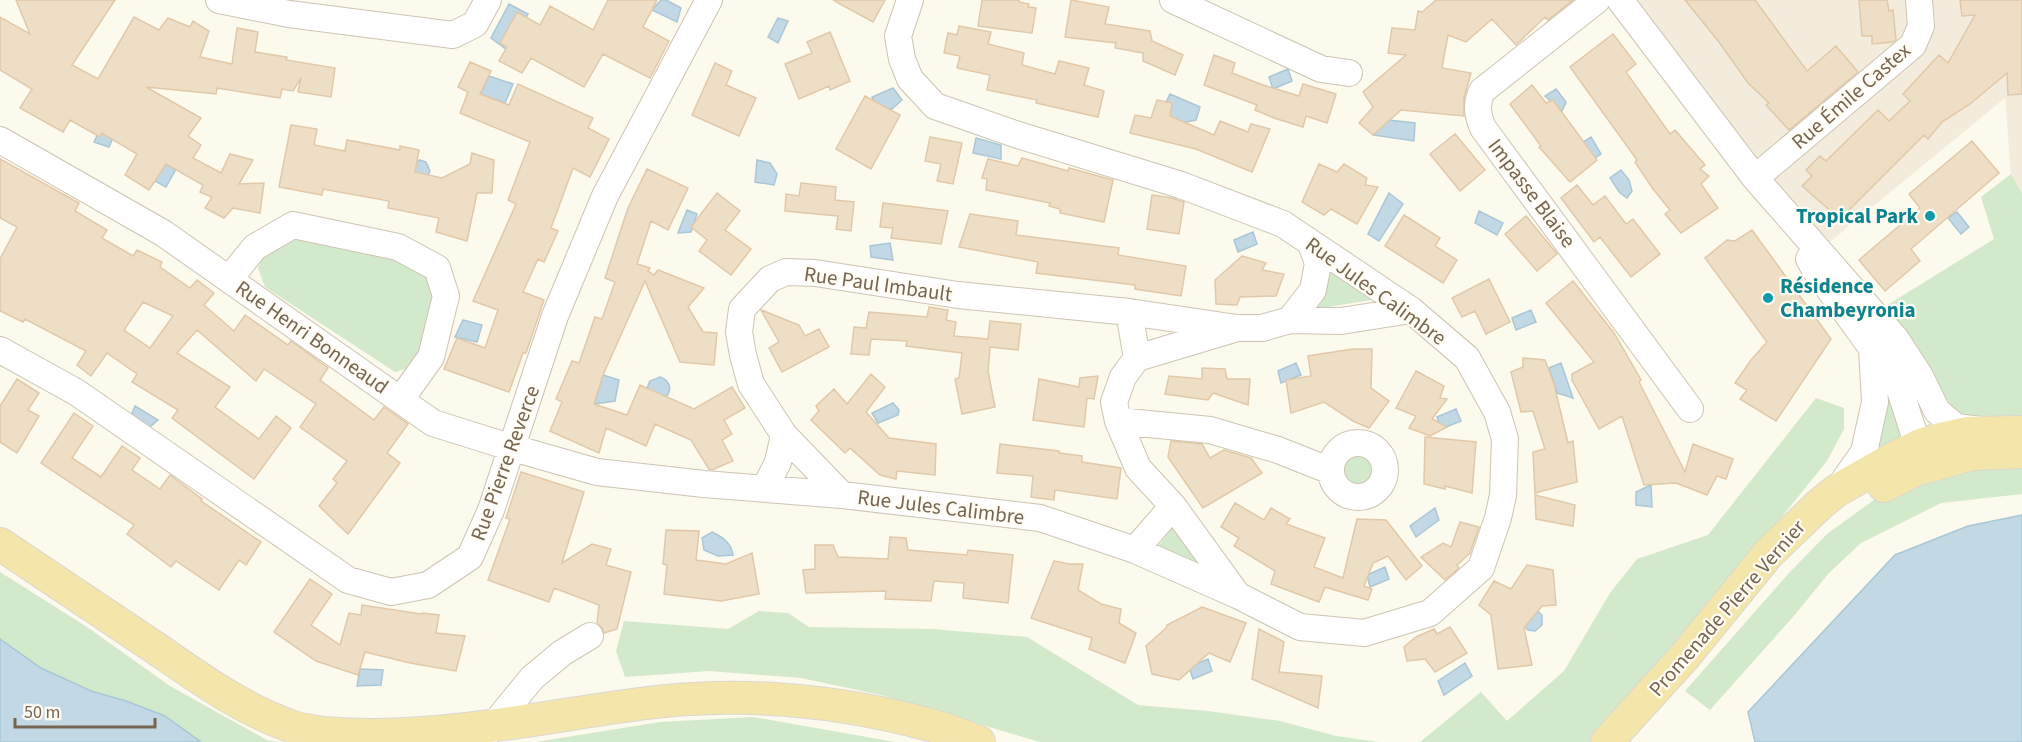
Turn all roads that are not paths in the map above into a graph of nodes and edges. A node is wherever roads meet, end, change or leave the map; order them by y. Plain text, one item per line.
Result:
1 (219, 0) edge
2 (488, 0) edge
3 (709, 0) edge
4 (910, 0) edge
5 (1173, 0) edge
6 (1597, 0) edge
7 (1620, 0) edge
8 (1919, 0) edge
9 (1349, 73) dead end
10 (0, 140) edge
11 (1755, 178) junction
12 (1787, 216) junction
13 (1311, 244) junction
14 (229, 279) junction
15 (1411, 310) junction
16 (1129, 312) junction
17 (1290, 320) junction
18 (1237, 328) junction
19 (1872, 348) junction
20 (0, 350) edge
21 (1137, 358) junction
22 (401, 399) junction
23 (1690, 409) dead end
24 (1118, 421) junction
25 (2022, 432) edge
26 (784, 435) junction
27 (1932, 446) junction
28 (513, 448) junction
29 (2022, 452) edge
30 (1331, 471) dead end
31 (645, 478) joint
32 (765, 488) junction
33 (1836, 491) junction
34 (842, 495) junction
35 (1173, 506) junction
36 (0, 544) edge
37 (1135, 550) junction
38 (1237, 595) junction
39 (590, 636) dead end
40 (487, 733) junction
41 (979, 742) edge
42 (1607, 742) edge
43 (1629, 742) edge

1 - 2 street
3 - 28 street, Rue Pierre Reverce
4 - 13 street, Rue Jules Calimbre
5 - 9 street
6 - 23 street, Impasse Blaise
7 - 11 street
8 - 11 street, Rue Émile Castex
10 - 14 street, Rue Henri Bonneaud
11 - 12 street
12 - 19 street
12 - 27 street
13 - 15 street, Rue Jules Calimbre
13 - 17 street
14 - 22 street, Rue Henri Bonneaud
14 - 22 street
15 - 17 street, Rue Paul Imbault
15 - 38 street, Rue Jules Calimbre
16 - 18 street, Rue Paul Imbault
16 - 21 street
16 - 26 street, Rue Paul Imbault
17 - 18 street, Rue Paul Imbault
18 - 21 street, Rue Paul Imbault
19 - 27 street
19 - 33 street
20 - 28 street, Rue Pierre Reverce
21 - 24 street
22 - 28 street, Rue Henri Bonneaud
24 - 30 street
24 - 35 street
25 - 27 main road, Promenade Pierre Vernier
26 - 32 street
26 - 34 street, Rue Paul Imbault
27 - 29 main road, Promenade Pierre Vernier
27 - 33 main road, Promenade Pierre Vernier
27 - 43 main road, Promenade Pierre Vernier
28 - 31 street, Rue Henri Bonneaud
31 - 32 street, Rue Jules Calimbre
32 - 34 street, Rue Jules Calimbre
33 - 42 main road, Promenade Pierre Vernier
34 - 37 street, Rue Jules Calimbre
35 - 37 street
35 - 38 street
36 - 40 main road
37 - 38 street, Rue Jules Calimbre
39 - 40 street
40 - 41 main road

